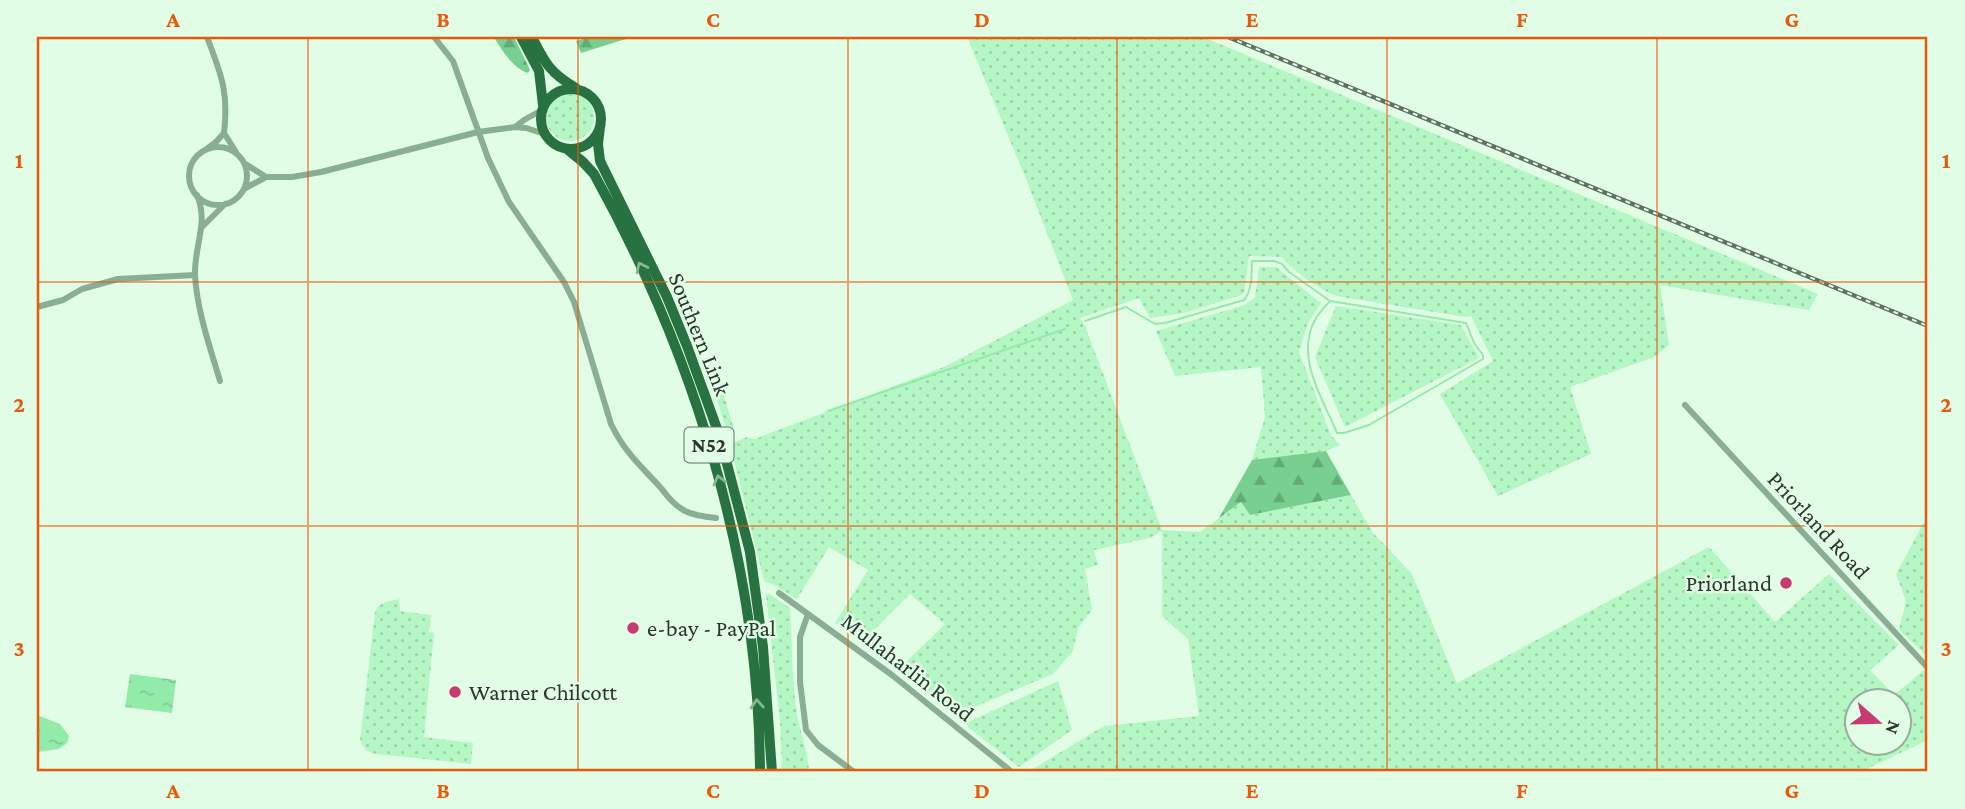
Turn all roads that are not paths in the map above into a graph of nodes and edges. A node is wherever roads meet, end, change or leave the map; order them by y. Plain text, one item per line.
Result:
1 (207, 37) edge
2 (434, 37) edge
3 (521, 37) edge
4 (532, 37) edge
5 (576, 89) junction
6 (542, 108) junction
7 (515, 127) junction
8 (600, 127) junction
9 (478, 132) junction
10 (224, 133) junction
11 (545, 134) junction
12 (567, 149) junction
13 (204, 151) junction
14 (239, 155) junction
15 (244, 163) junction
16 (266, 177) junction
17 (244, 189) junction
18 (197, 195) junction
19 (225, 204) junction
20 (202, 227) junction
21 (195, 275) junction
22 (37, 307) edge
23 (220, 381) dead end
24 (1685, 405) dead end
25 (716, 518) dead end
26 (779, 593) dead end
27 (808, 614) junction
28 (1928, 668) edge
29 (851, 771) edge
30 (760, 772) edge
31 (772, 772) edge
32 (1012, 772) edge

1 - 10 street
2 - 9 street
3 - 6 main road
4 - 5 main road, N52
5 - 6 main road
5 - 8 main road, N52
6 - 7 street
6 - 11 main road
7 - 9 street
7 - 11 street
8 - 12 main road
8 - 31 main road, Southern Link / N52
9 - 16 street
9 - 25 street
10 - 13 street
10 - 14 street
11 - 12 main road, N52
30 -> 12 main road, Southern Link / N52
13 - 14 street
13 - 18 street
14 - 15 street
15 - 16 street
15 - 17 street
16 - 17 street
17 - 19 street
18 - 19 street
18 - 20 street
19 - 20 street
20 - 21 street
21 - 22 street
21 - 23 street
24 - 28 street, Priorland Road
26 - 27 street, Mullaharlin Road
27 - 29 street
27 - 32 street, Mullaharlin Road

